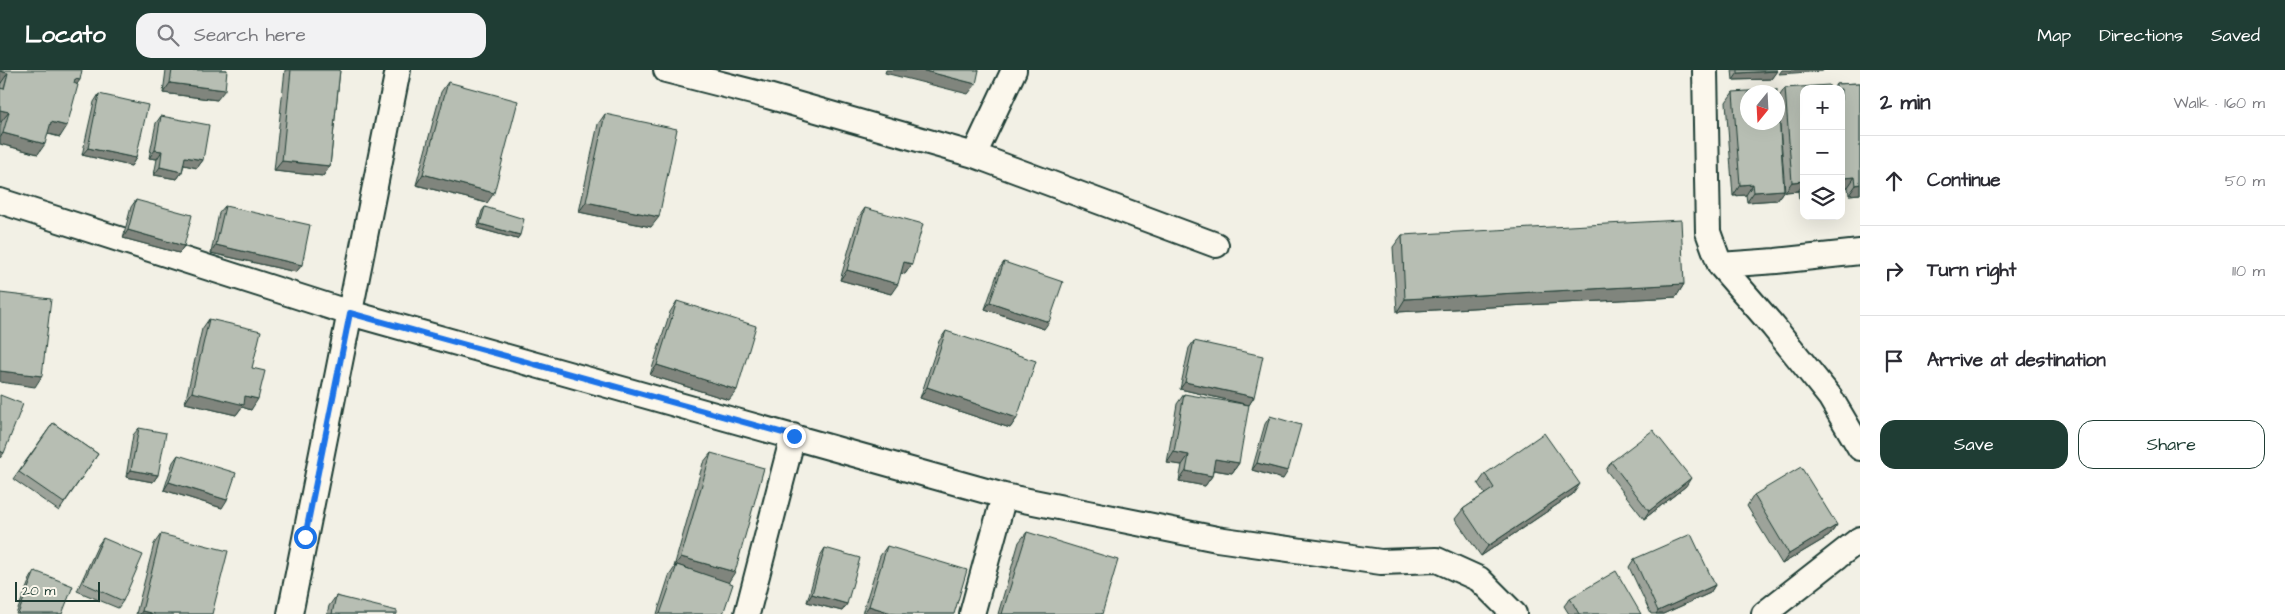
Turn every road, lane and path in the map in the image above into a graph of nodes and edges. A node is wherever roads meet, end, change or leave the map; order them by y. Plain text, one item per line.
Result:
1 (398, 70) edge
2 (666, 70) edge
3 (1014, 70) edge
4 (1705, 70) edge
5 (974, 155) junction
6 (0, 201) edge
7 (1216, 245) dead end
8 (1860, 252) edge
9 (1720, 265) junction
10 (350, 313) junction
11 (794, 436) junction
12 (1860, 448) edge
13 (1004, 496) junction
14 (1860, 539) edge
15 (290, 614) edge
16 (748, 614) edge
17 (972, 614) edge
18 (1514, 614) edge
19 (1764, 614) edge

1 - 10 street
2 - 5 street
3 - 5 street
4 - 9 street
5 - 7 street
6 - 10 street
8 - 9 street
9 - 12 street
10 - 11 street
10 - 15 street
11 - 13 street
11 - 16 street
13 - 17 street
13 - 18 street
14 - 19 street

